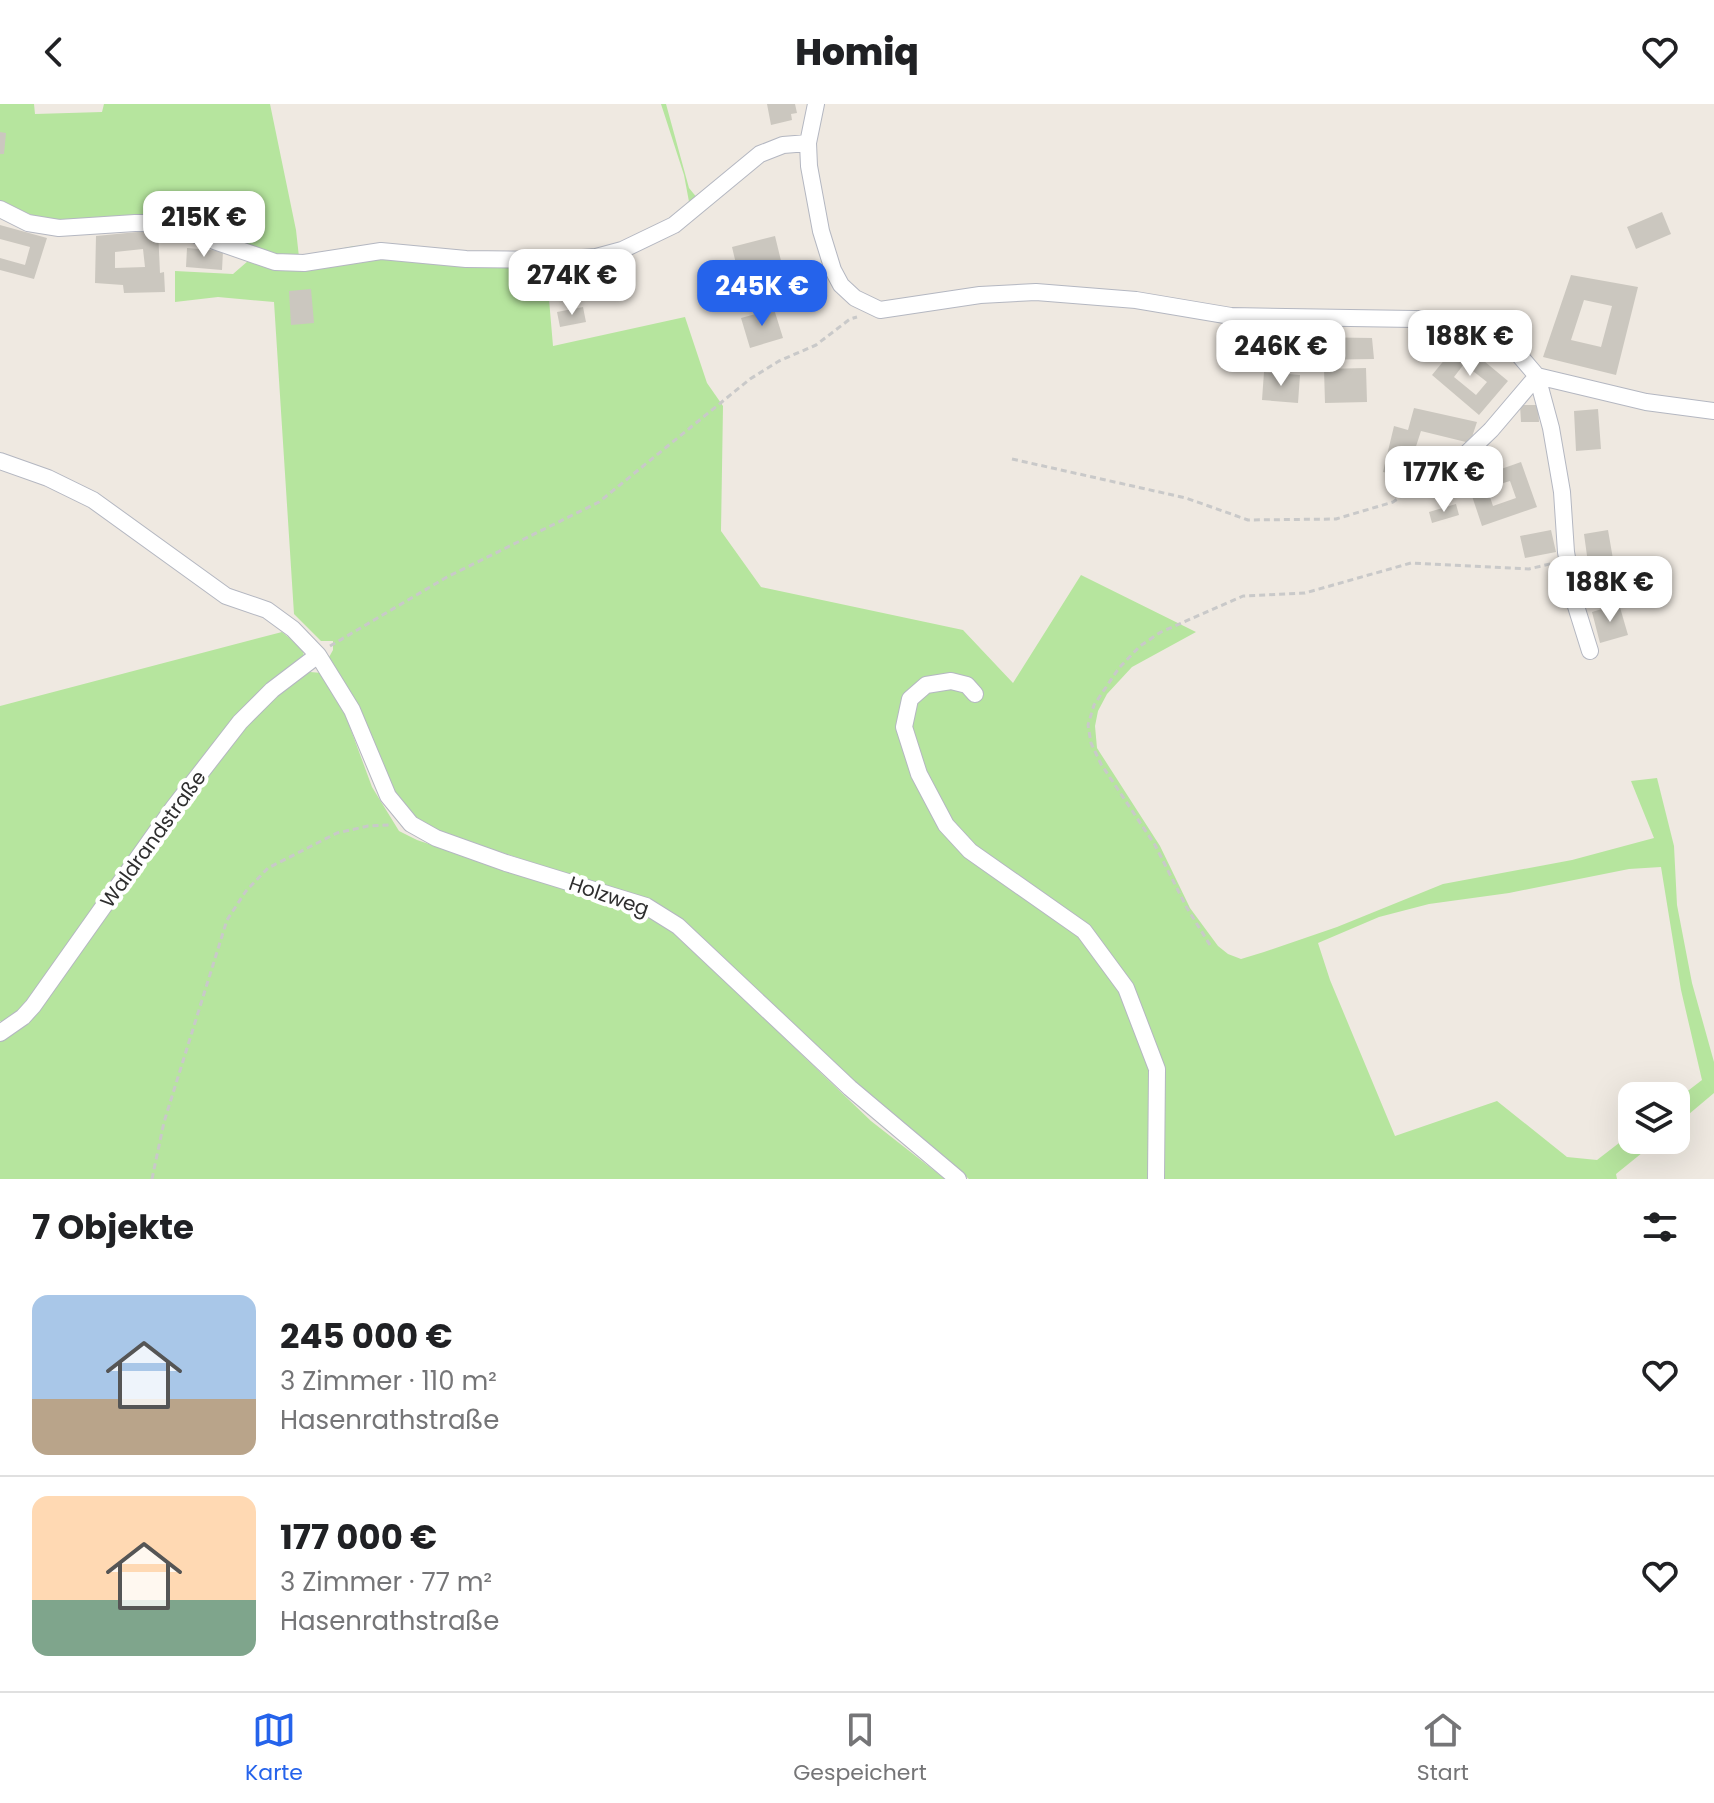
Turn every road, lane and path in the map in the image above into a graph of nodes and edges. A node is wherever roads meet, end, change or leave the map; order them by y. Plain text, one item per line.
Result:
1 (816, 104) edge
2 (808, 143) junction
3 (0, 209) edge
4 (880, 310) junction
5 (1537, 376) junction
6 (1714, 411) edge
7 (1012, 459) dead end
8 (0, 461) edge
9 (1440, 470) joint
10 (1566, 552) junction
11 (1590, 651) dead end
12 (318, 655) junction
13 (975, 694) dead end
14 (411, 824) junction
15 (1210, 945) dead end
16 (0, 1033) edge
17 (152, 1179) edge
18 (958, 1179) edge
19 (1156, 1179) edge

1 - 2 street
2 - 3 street
2 - 4 street
4 - 5 street
4 - 12 path
5 - 6 street
5 - 9 street
5 - 10 street
7 - 9 path
8 - 12 street, Holzweg
10 - 11 street
10 - 15 path
12 - 14 street, Holzweg
12 - 16 street, Waldrandstraße
13 - 19 street
14 - 17 path
14 - 18 street, Holzweg

